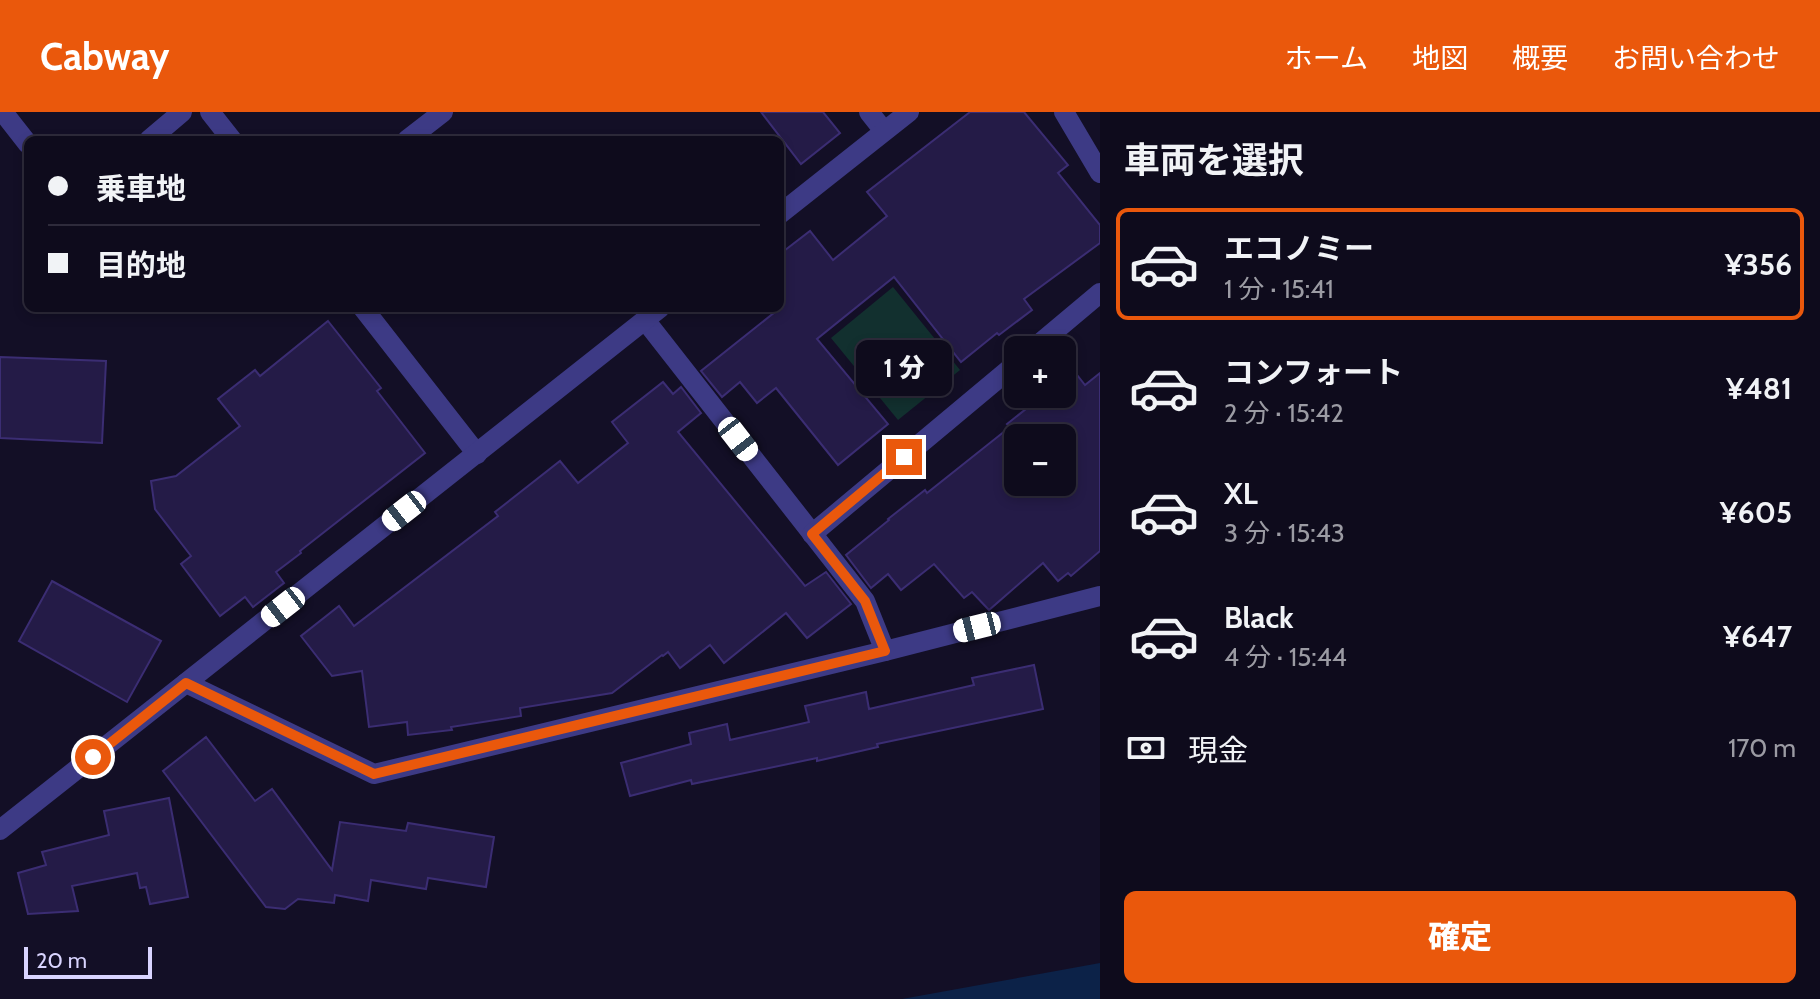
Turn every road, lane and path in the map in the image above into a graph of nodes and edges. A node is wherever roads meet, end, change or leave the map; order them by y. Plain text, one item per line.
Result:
1 (3, 112) edge
2 (182, 112) edge
3 (210, 112) edge
4 (443, 112) edge
5 (869, 112) edge
6 (909, 112) edge
7 (1064, 112) edge
8 (884, 131) junction
9 (154, 136) edge
10 (229, 136) edge
11 (412, 136) edge
12 (24, 139) edge
13 (1100, 173) edge
14 (784, 211) edge
15 (1100, 293) edge
16 (366, 312) edge
17 (653, 314) edge
18 (1049, 336) edge
19 (1004, 374) edge
20 (477, 454) junction
21 (812, 534) junction
22 (1100, 596) edge
23 (885, 651) junction
24 (186, 683) junction
25 (0, 830) edge

1 - 12 street
2 - 9 street
3 - 10 street
4 - 11 street
5 - 8 street
6 - 8 street
7 - 13 street
8 - 14 street
15 - 18 street
16 - 20 street
17 - 20 street
17 - 21 street
19 - 21 street
20 - 24 street
21 - 23 street
22 - 23 street
23 - 24 street
24 - 25 street

